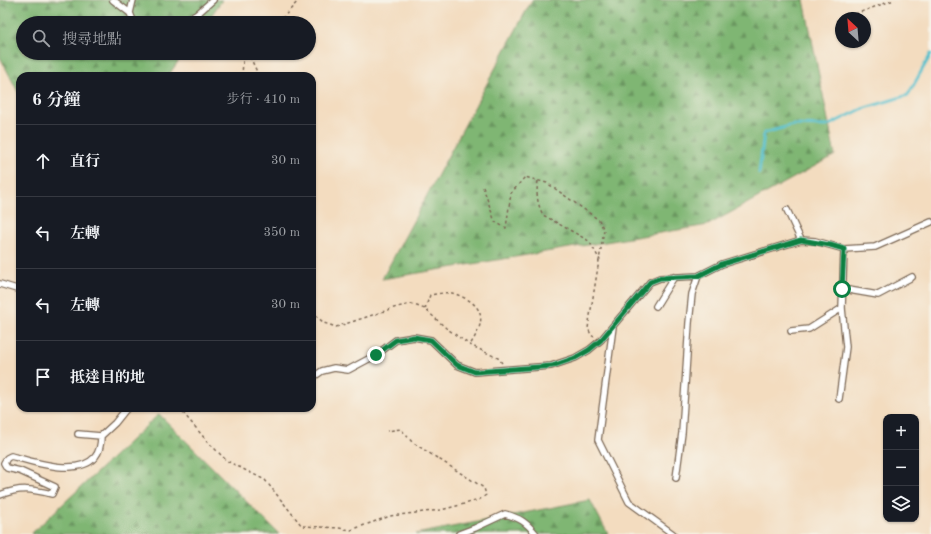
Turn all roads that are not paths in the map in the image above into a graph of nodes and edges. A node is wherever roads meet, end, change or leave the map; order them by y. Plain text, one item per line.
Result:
1 (113, 0) edge
2 (133, 0) edge
3 (213, 0) edge
4 (130, 13) junction
5 (131, 16) edge
6 (194, 16) edge
7 (787, 210) dead end
8 (931, 222) edge
9 (801, 240) junction
10 (844, 249) junction
11 (698, 276) junction
12 (674, 277) junction
13 (912, 277) dead end
14 (0, 284) edge
15 (16, 289) edge
16 (842, 289) junction
17 (656, 306) dead end
18 (842, 308) junction
19 (614, 325) junction
20 (791, 331) dead end
21 (316, 375) edge
22 (839, 400) dead end
23 (124, 412) edge
24 (78, 434) dead end
25 (101, 436) junction
26 (676, 478) dead end
27 (0, 495) edge
28 (459, 534) edge
29 (536, 534) edge
30 (673, 534) edge

1 - 4 lane
2 - 4 lane
3 - 6 lane
4 - 5 lane
7 - 9 lane
8 - 10 lane
9 - 10 lane
9 - 11 lane
10 - 16 lane
11 - 12 lane
11 - 26 lane
12 - 17 lane
12 - 19 lane
13 - 16 lane
14 - 15 lane
16 - 18 lane
18 - 20 lane
18 - 22 lane
19 - 21 lane
19 - 30 lane
23 - 25 lane
24 - 25 lane
25 - 27 lane
28 - 29 lane

